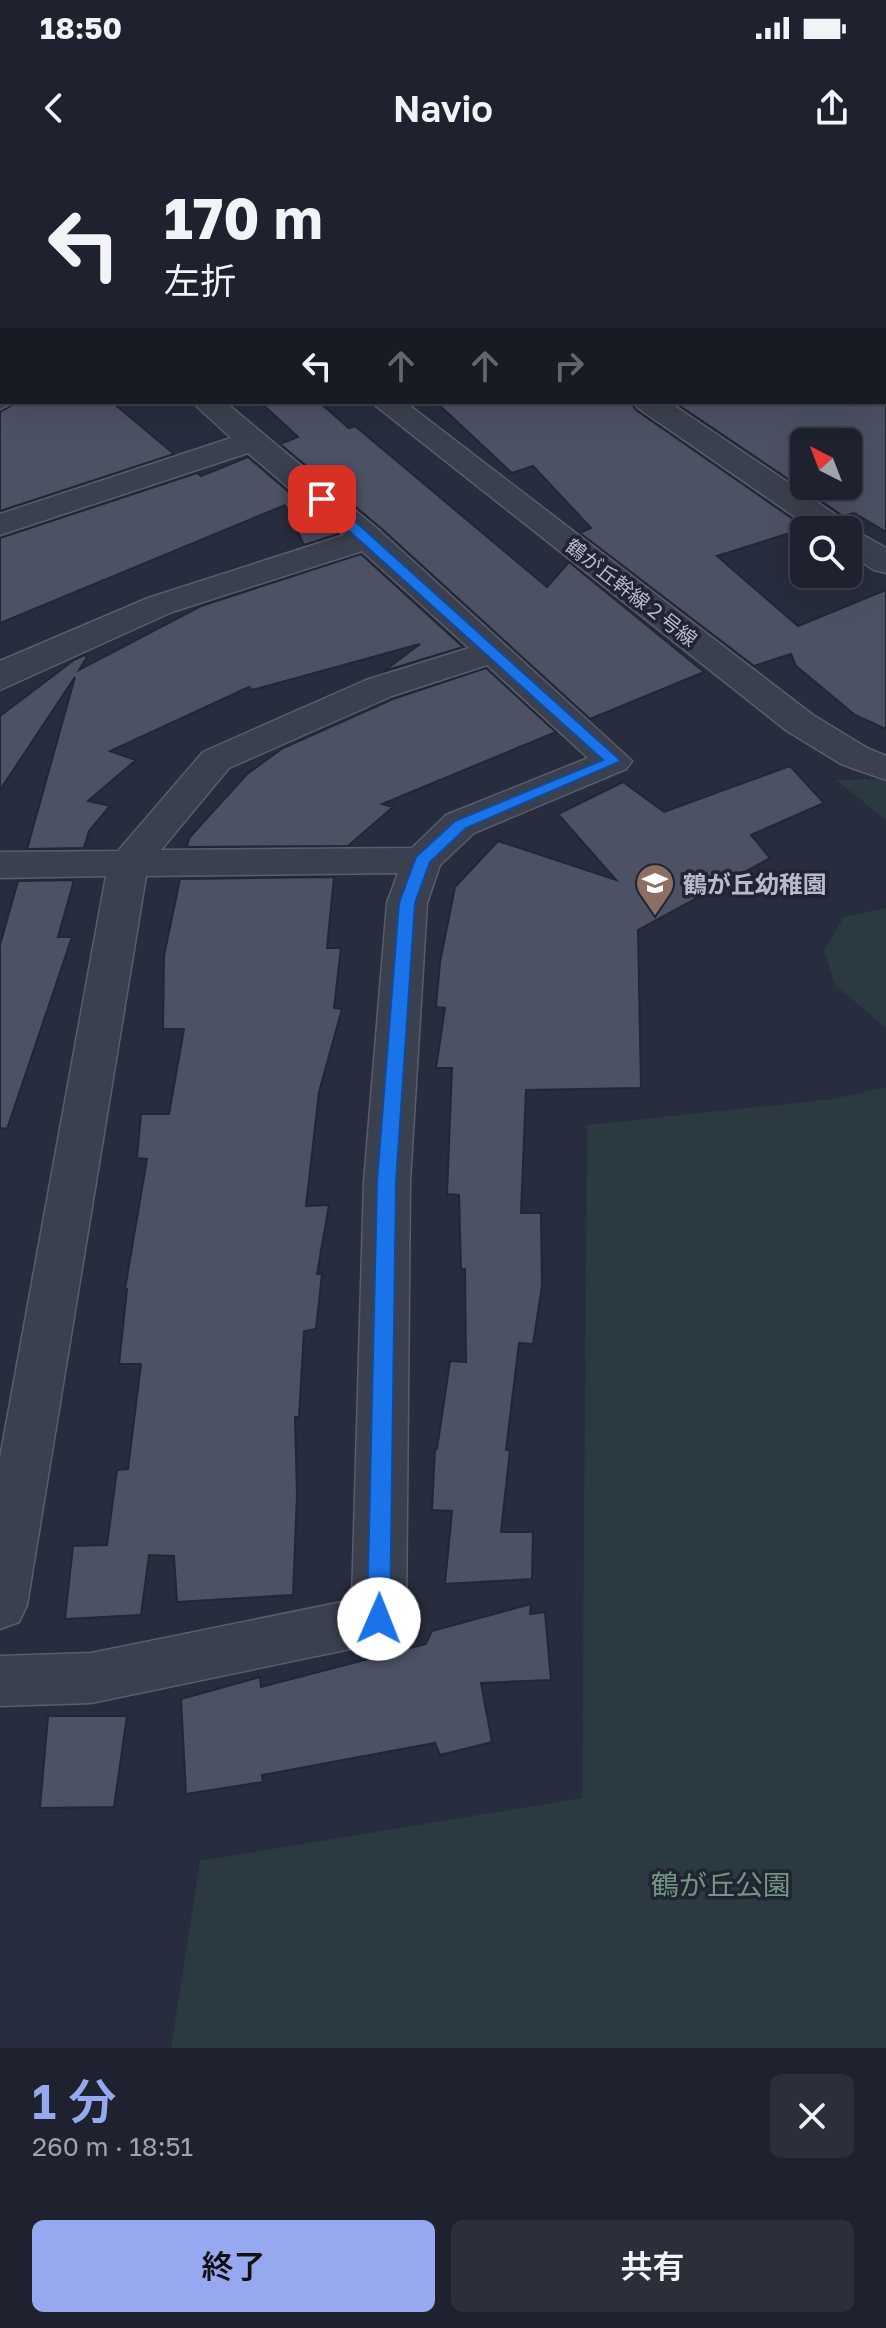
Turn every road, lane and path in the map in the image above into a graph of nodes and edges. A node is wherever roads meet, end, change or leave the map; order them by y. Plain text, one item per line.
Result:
1 (209, 404) edge
2 (389, 404) edge
3 (652, 404) edge
4 (253, 441) junction
5 (816, 516) edge
6 (0, 525) edge
7 (368, 538) junction
8 (862, 547) edge
9 (886, 563) edge
10 (493, 652) junction
11 (0, 679) edge
12 (886, 769) edge
13 (422, 860) junction
14 (128, 864) junction
15 (0, 865) edge
16 (0, 1605) edge
17 (0, 1681) edge

1 - 4 street
2 - 12 street, 鶴が丘幹線２号線
3 - 5 street
4 - 6 street
4 - 7 street
7 - 10 street
7 - 11 street
8 - 9 street
10 - 13 street
10 - 14 street
13 - 14 street
13 - 17 street
14 - 15 street
14 - 16 street

